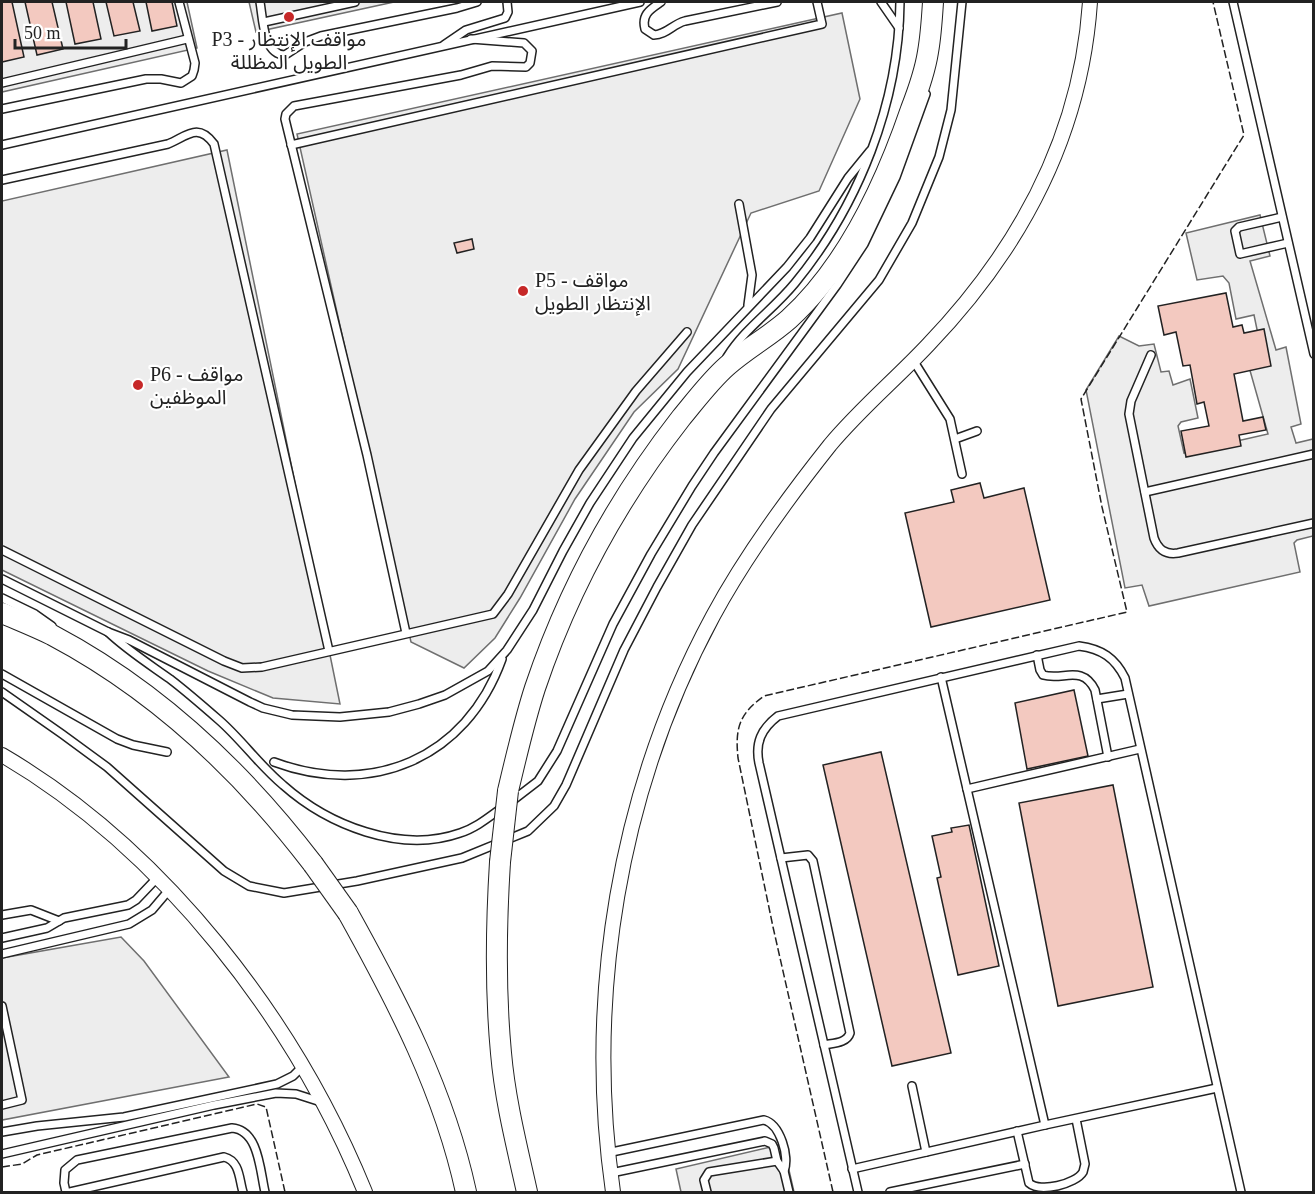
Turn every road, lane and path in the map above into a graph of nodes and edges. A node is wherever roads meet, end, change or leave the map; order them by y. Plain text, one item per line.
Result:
1 (179, 2) edge
2 (260, 2) edge
3 (355, 2) edge
4 (477, 2) edge
5 (507, 2) edge
6 (640, 2) edge
7 (661, 2) edge
8 (777, 2) edge
9 (817, 2) edge
10 (881, 2) edge
11 (900, 2) edge
12 (921, 2) edge
13 (962, 2) edge
14 (1090, 2) edge
15 (1233, 2) edge
16 (937, 6) edge
17 (264, 22) junction
18 (900, 28) junction
19 (188, 39) junction
20 (471, 39) junction
21 (443, 45) junction
22 (928, 53) junction
23 (2, 83) edge
24 (2, 109) edge
25 (2, 145) edge
26 (291, 145) junction
27 (870, 151) junction
28 (2, 180) edge
29 (739, 204) dead end
30 (1282, 217) junction
31 (1288, 243) junction
32 (747, 307) junction
33 (687, 332) dead end
34 (1314, 354) edge
35 (1150, 355) dead end
36 (913, 360) junction
37 (715, 378) junction
38 (976, 431) dead end
39 (955, 439) junction
40 (1314, 454) edge
41 (962, 474) dead end
42 (1145, 492) junction
43 (1314, 523) edge
44 (2, 550) edge
45 (2, 579) edge
46 (2, 598) edge
47 (2, 613) edge
48 (108, 632) junction
49 (406, 633) junction
50 (76, 648) junction
51 (329, 651) junction
52 (1037, 655) junction
53 (503, 656) junction
54 (2, 674) edge
55 (941, 677) junction
56 (2, 692) edge
57 (1128, 694) junction
58 (1097, 699) junction
59 (1140, 749) junction
60 (167, 752) dead end
61 (2, 754) edge
62 (1108, 757) junction
63 (274, 762) dead end
64 (967, 789) junction
65 (781, 858) junction
66 (158, 878) junction
67 (169, 890) junction
68 (2, 915) edge
69 (59, 921) junction
70 (2, 938) edge
71 (2, 954) edge
72 (2, 1006) edge
73 (3, 1022) edge
74 (824, 1045) junction
75 (303, 1066) junction
76 (912, 1086) dead end
77 (1217, 1088) junction
78 (324, 1104) junction
79 (2, 1105) edge
80 (1076, 1119) junction
81 (1045, 1125) junction
82 (1017, 1131) junction
83 (2, 1132) edge
84 (926, 1152) junction
85 (608, 1153) junction
86 (2, 1154) edge
87 (777, 1161) junction
88 (1024, 1164) junction
89 (852, 1169) junction
90 (784, 1172) junction
91 (610, 1173) junction
92 (68, 1192) edge
93 (243, 1192) edge
94 (265, 1192) edge
95 (365, 1192) edge
96 (466, 1192) edge
97 (527, 1192) edge
98 (613, 1192) edge
99 (707, 1192) edge
100 (789, 1192) edge
101 (858, 1192) edge
102 (890, 1192) edge
103 (1241, 1192) edge

1 - 19 lane
2 - 17 lane
3 - 17 lane
4 - 17 lane
5 - 21 lane
6 - 20 lane
7 - 8 lane
9 - 26 lane
10 - 18 lane
11 - 18 lane
12 - 22 street
13 - 56 lane
14 - 36 street
15 - 30 lane
16 - 22 street
16 - 48 lane
18 - 27 lane
19 - 23 lane
19 - 24 lane
20 - 21 lane
20 - 26 lane
21 - 25 lane
22 - 37 street
26 - 49 lane
27 - 32 lane
27 - 37 lane
28 - 51 lane
29 - 32 lane
30 - 31 lane
30 - 31 lane
31 - 34 lane
32 - 53 lane
33 - 49 lane
35 - 42 lane
36 - 39 lane
36 - 85 street
37 - 97 street, bridge
38 - 39 lane
39 - 41 lane
40 - 42 lane
42 - 43 lane
44 - 51 lane
45 - 48 lane
46 - 50 lane
47 - 50 street
48 - 53 lane
49 - 51 lane
50 - 96 street, bridge
52 - 55 lane
52 - 57 lane
52 - 58 lane
53 - 63 lane
54 - 60 lane
55 - 64 lane
55 - 65 lane
57 - 58 lane
57 - 59 lane
58 - 62 lane
59 - 62 lane
59 - 77 lane
61 - 66 street
62 - 64 lane
64 - 81 lane
65 - 74 lane
65 - 74 lane
66 - 67 street
66 - 69 lane
67 - 71 lane
67 - 75 street
68 - 69 lane
69 - 70 lane
72 - 73 lane
73 - 79 lane
74 - 89 lane
75 - 78 street
75 - 83 lane
76 - 84 lane
77 - 80 lane
77 - 103 lane
78 - 86 lane
78 - 95 street
80 - 81 lane
80 - 88 lane
81 - 82 lane
82 - 84 lane
82 - 88 lane
84 - 89 lane
85 - 90 lane
85 - 91 street
87 - 90 lane
87 - 91 lane
87 - 99 lane
88 - 102 lane
89 - 101 lane
90 - 100 lane
91 - 98 street
92 - 93 lane
92 - 94 lane

